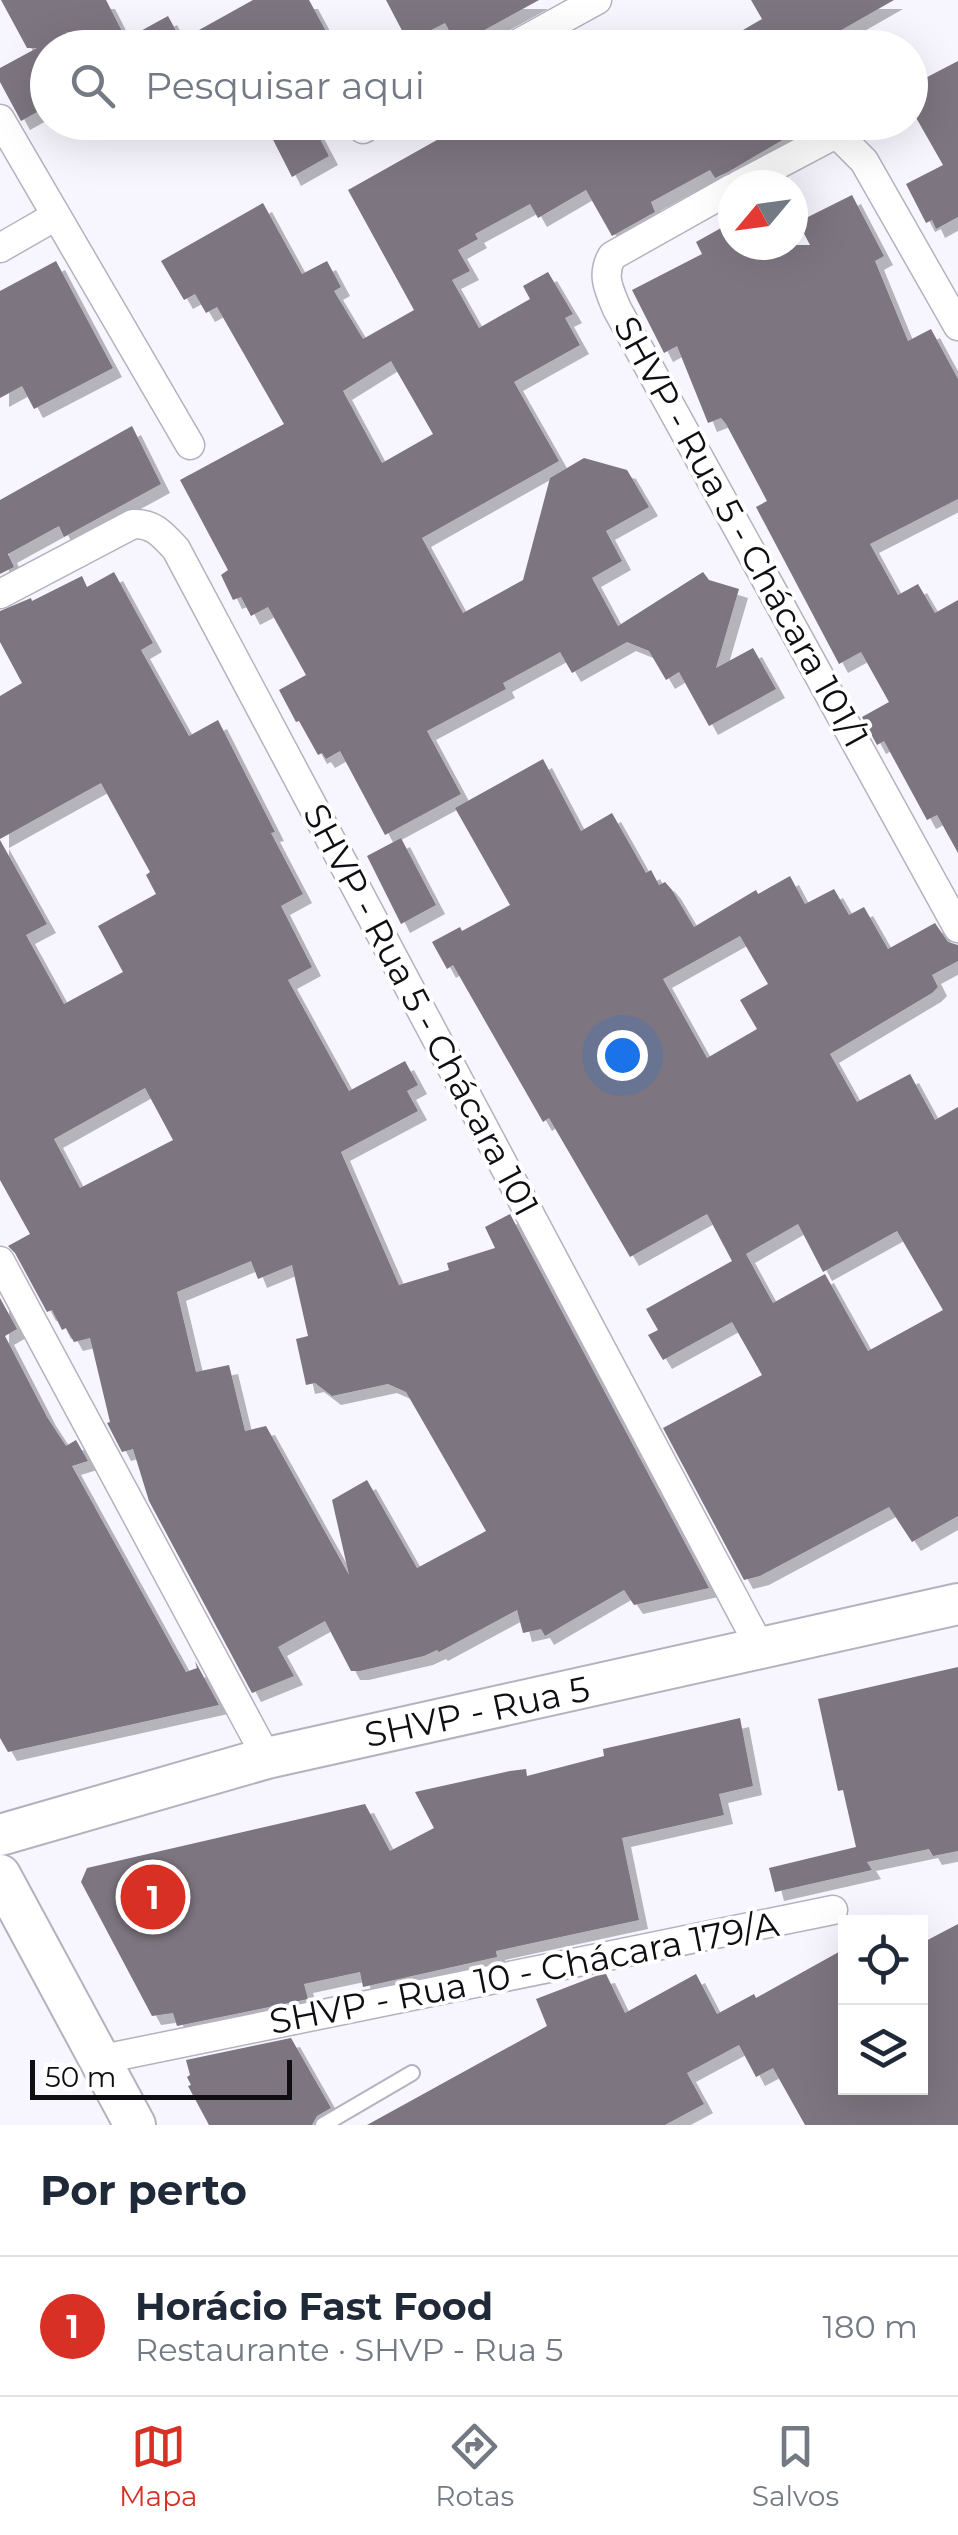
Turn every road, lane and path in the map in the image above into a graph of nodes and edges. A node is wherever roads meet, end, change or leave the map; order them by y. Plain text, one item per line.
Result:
1 (596, 0) edge
2 (562, 8) edge
3 (533, 30) edge
4 (0, 119) edge
5 (824, 140) edge
6 (843, 140) edge
7 (767, 170) edge
8 (718, 195) edge
9 (54, 217) junction
10 (0, 248) edge
11 (958, 326) edge
12 (190, 445) dead end
13 (0, 594) edge
14 (958, 928) edge
15 (0, 1261) edge
16 (958, 1604) edge
17 (761, 1649) junction
18 (268, 1758) junction
19 (0, 1834) edge
20 (0, 1875) edge
21 (833, 1910) dead end
22 (98, 2060) junction
23 (412, 2073) dead end
24 (134, 2125) edge
25 (324, 2125) edge

1 - 2 street
2 - 3 street
4 - 9 street
5 - 7 street, SHVP - Rua 5 - Chácara 101/1
6 - 11 street, SHVP - Rua 5 - Chácara 101/1
8 - 14 street, SHVP - Rua 5 - Chácara 101/1
9 - 10 street
9 - 12 street
13 - 17 street, SHVP - Rua 5 - Chácara 101
15 - 18 street
16 - 17 street, SHVP - Rua 5
17 - 18 street, SHVP - Rua 5
18 - 19 street, SHVP - Rua 5
20 - 22 street
21 - 22 street, SHVP - Rua 10 - Chácara 179/A
22 - 24 street
23 - 25 lane

